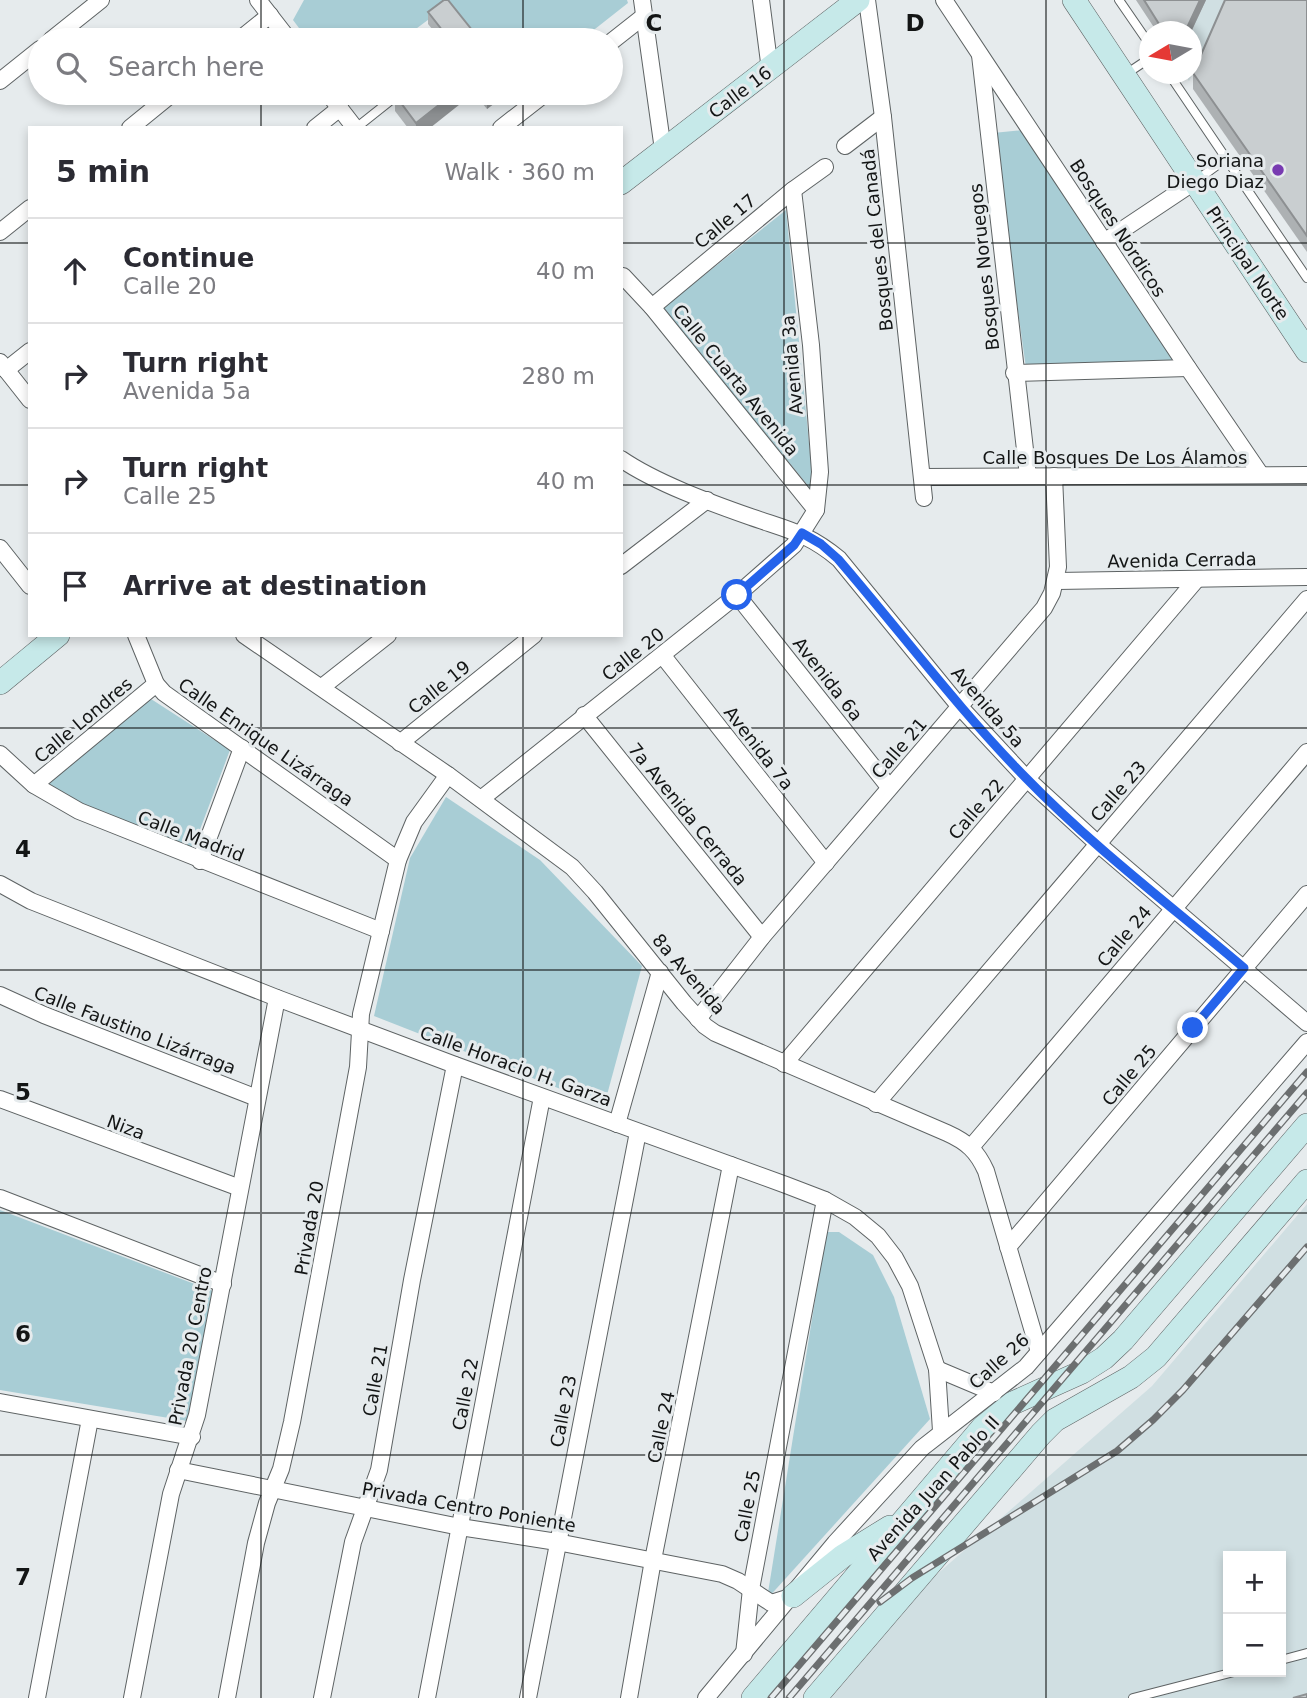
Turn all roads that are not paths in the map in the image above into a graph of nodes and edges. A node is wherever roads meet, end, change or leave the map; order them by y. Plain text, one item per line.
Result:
1 (101, 0) edge
2 (258, 0) edge
3 (761, 0) edge
4 (858, 0) edge
5 (867, 0) edge
6 (944, 0) edge
7 (1074, 0) edge
8 (1119, 0) edge
9 (643, 8) edge
10 (270, 15) junction
11 (66, 28) edge
12 (254, 28) edge
13 (280, 28) edge
14 (623, 29) edge
15 (1139, 29) edge
16 (980, 53) junction
17 (28, 59) edge
18 (1139, 65) edge
19 (770, 70) junction
20 (1124, 75) junction
21 (0, 81) edge
22 (1176, 84) edge
23 (158, 105) edge
24 (338, 105) edge
25 (385, 105) edge
26 (531, 105) edge
27 (340, 108) junction
28 (883, 117) junction
29 (132, 126) edge
30 (318, 126) edge
31 (354, 126) edge
32 (359, 126) edge
33 (504, 126) edge
34 (845, 146) dead end
35 (663, 150) junction
36 (1227, 158) junction
37 (825, 167) dead end
38 (623, 181) edge
39 (1194, 182) junction
40 (793, 190) junction
41 (28, 210) edge
42 (0, 232) edge
43 (1104, 242) junction
44 (623, 276) edge
45 (1307, 278) edge
46 (652, 307) junction
47 (1307, 351) edge
48 (28, 352) edge
49 (3, 366) edge
50 (1188, 368) junction
51 (1014, 373) junction
52 (28, 397) edge
53 (623, 460) edge
54 (1261, 475) junction
55 (1307, 475) edge
56 (1054, 476) junction
57 (922, 477) junction
58 (1028, 477) junction
59 (924, 498) dead end
60 (707, 500) junction
61 (816, 510) junction
62 (802, 533) junction
63 (0, 548) edge
64 (623, 564) edge
65 (1307, 577) edge
66 (1197, 579) junction
67 (1057, 581) junction
68 (28, 583) edge
69 (737, 595) junction
70 (1307, 599) edge
71 (56, 637) edge
72 (137, 637) edge
73 (247, 637) edge
74 (385, 637) edge
75 (532, 637) edge
76 (663, 656) junction
77 (0, 683) edge
78 (156, 684) junction
79 (322, 687) junction
80 (960, 707) junction
81 (584, 715) junction
82 (400, 743) junction
83 (242, 748) junction
84 (1307, 752) edge
85 (0, 754) edge
86 (448, 775) junction
87 (1027, 779) junction
88 (34, 785) junction
89 (889, 787) junction
90 (481, 799) junction
91 (1098, 844) junction
92 (201, 860) junction
93 (398, 860) junction
94 (826, 863) junction
95 (0, 884) edge
96 (1307, 894) edge
97 (1173, 907) junction
98 (381, 931) junction
99 (762, 937) junction
100 (1244, 968) junction
101 (660, 972) junction
102 (0, 995) edge
103 (277, 998) junction
104 (698, 1018) junction
105 (1307, 1023) edge
106 (359, 1029) junction
107 (1307, 1042) edge
108 (784, 1064) junction
109 (455, 1065) junction
110 (542, 1097) junction
111 (257, 1098) junction
112 (0, 1099) edge
113 (876, 1104) junction
114 (617, 1124) junction
115 (1307, 1125) edge
116 (638, 1132) junction
117 (972, 1146) junction
118 (731, 1165) junction
119 (1307, 1181) edge
120 (240, 1188) junction
121 (0, 1198) edge
122 (825, 1200) junction
123 (1008, 1247) junction
124 (223, 1284) junction
125 (1039, 1352) junction
126 (937, 1369) junction
127 (994, 1393) junction
128 (0, 1402) edge
129 (90, 1419) junction
130 (942, 1432) junction
131 (191, 1437) junction
132 (178, 1471) junction
133 (273, 1489) junction
134 (367, 1508) junction
135 (904, 1518) junction
136 (460, 1527) junction
137 (557, 1542) junction
138 (653, 1560) junction
139 (751, 1589) junction
140 (793, 1596) junction
141 (1307, 1653) edge
142 (744, 1654) junction
143 (1286, 1659) edge
144 (1223, 1675) edge
145 (37, 1698) edge
146 (132, 1698) edge
147 (227, 1698) edge
148 (321, 1698) edge
149 (426, 1698) edge
150 (528, 1698) edge
151 (629, 1698) edge
152 (706, 1698) edge
153 (753, 1698) edge
154 (815, 1698) edge
155 (1133, 1698) edge

1 - 11 street
2 - 10 street
3 - 19 street
4 - 19 main road, Calle 16
5 - 28 street, Bosques del Canadá
6 - 16 street, Bosques Nórdicos
7 - 20 main road, Principal Norte
8 - 15 lane
9 - 14 street
9 - 35 street
10 - 12 street
10 - 13 street
16 - 43 street, Bosques Nórdicos
16 - 51 street, Bosques Noruegos
17 - 21 street
18 - 20 lane
19 - 35 main road, Calle 16
20 - 39 main road, Principal Norte
22 - 36 lane
23 - 29 street
24 - 27 street
25 - 32 lane
26 - 33 street
27 - 30 street
27 - 31 street
28 - 34 street
28 - 57 street, Bosques del Canadá
35 - 38 main road, Calle 16
36 - 39 lane
36 - 45 lane
37 - 40 street, Calle 17
39 - 43 street
39 - 47 main road, Principal Norte
40 - 46 street, Calle 17
40 - 61 street, Avenida 3a
41 - 42 street
43 - 50 street, Bosques Nórdicos
44 - 46 street, Calle Cuarta Avenida
46 - 61 street, Calle Cuarta Avenida
48 - 49 street
49 - 52 street
50 - 51 street
50 - 54 street, Bosques Nórdicos
51 - 58 street, Bosques Noruegos
53 - 60 street, Avenida 5a
54 - 55 street, Calle Bosques De Los Álamos
54 - 56 street, Calle Bosques De Los Álamos
56 - 58 street, Calle Bosques De Los Álamos
56 - 67 street, Calle 21
57 - 58 street, Calle Bosques De Los Álamos
57 - 59 street, Bosques del Canadá
60 - 62 street, Avenida 5a
60 - 64 street
61 - 62 street, Avenida 3a
62 - 69 street, Calle 20
62 - 80 street, Avenida 5a
63 - 68 street
65 - 66 street, Avenida Cerrada
66 - 67 street, Avenida Cerrada
66 - 87 street, Calle 22
67 - 80 street, Calle 21
69 - 76 street, Calle 20
69 - 89 street, Avenida 6a
70 - 91 street, Calle 23
71 - 77 main road
72 - 78 street, Calle Enrique Lizárraga
73 - 79 street, 8a Avenida
74 - 79 street
75 - 82 street, Calle 19
76 - 81 street, Calle 20
76 - 94 street, Avenida 7a
78 - 83 street, Calle Enrique Lizárraga
78 - 88 street, Calle Londres
79 - 82 street, 8a Avenida
80 - 87 street, Avenida 5a
80 - 89 street, Calle 21
81 - 90 street, Calle 20
81 - 99 street, 7a Avenida Cerrada
82 - 86 street, 8a Avenida
83 - 92 street
83 - 93 street, Calle Enrique Lizárraga
84 - 97 street, Calle 24
85 - 88 street, Calle Madrid
86 - 90 street, 8a Avenida
86 - 93 street, Privada 20
87 - 91 street, Avenida 5a
87 - 108 street, Calle 22
88 - 92 street, Calle Madrid
89 - 94 street, Calle 21
90 - 101 street, 8a Avenida
91 - 97 street, Avenida 5a
91 - 113 street, Calle 23
92 - 98 street, Calle Madrid
93 - 98 street, Privada 20
94 - 99 street, Calle 21
95 - 103 street, Calle Horacio H. Garza
96 - 100 street, Calle 25
97 - 100 street, Avenida 5a
97 - 117 street, Calle 24
98 - 106 street, Privada 20
99 - 104 street, Calle 21
100 - 105 street, Avenida 5a
100 - 123 street, Calle 25
101 - 104 street, 8a Avenida
101 - 114 street
102 - 111 street, Calle Faustino Lizárraga
103 - 106 street, Calle Horacio H. Garza
103 - 111 street, Privada 20 Centro
104 - 108 street, 8a Avenida
106 - 109 street, Calle Horacio H. Garza
106 - 133 street, Privada 20
107 - 125 street, Calle 26
108 - 113 street, 8a Avenida
109 - 110 street, Calle Horacio H. Garza
109 - 134 street, Calle 21
110 - 114 street, Calle Horacio H. Garza
110 - 136 street, Calle 22
111 - 120 street, Privada 20 Centro
112 - 120 street, Niza
113 - 117 street, 8a Avenida
114 - 116 street, Calle Horacio H. Garza
115 - 135 main road, Avenida Juan Pablo II
116 - 118 street, Calle Horacio H. Garza
116 - 137 street, Calle 23
117 - 123 street
118 - 122 street, Calle Horacio H. Garza
118 - 138 street, Calle 24
119 - 154 main road
120 - 124 street, Privada 20 Centro
121 - 124 street
122 - 126 street, Calle Horacio H. Garza
122 - 139 street, Calle 25
123 - 125 street
124 - 131 street, Privada 20 Centro
125 - 127 street, Calle 26
126 - 127 street
126 - 130 street, Calle Horacio H. Garza
127 - 130 street, Calle 26
128 - 129 street
129 - 131 street
129 - 145 street
130 - 140 street, Calle 26
131 - 132 street, Privada 20 Centro
132 - 133 street, Privada Centro Poniente
132 - 146 street, Privada 20 Centro
133 - 134 street, Privada Centro Poniente
133 - 147 street, Privada 20
134 - 136 street, Privada Centro Poniente
134 - 148 street, Calle 21
135 - 140 main road
135 - 153 main road, Avenida Juan Pablo II
136 - 137 street, Privada Centro Poniente
136 - 149 street, Calle 22
137 - 138 street, Privada Centro Poniente
137 - 150 street, Calle 23
138 - 139 street, Privada Centro Poniente
138 - 151 street, Calle 24
139 - 140 street, Privada Centro Poniente
139 - 142 street, Calle 25
140 - 142 street, Calle 26
141 - 143 lane
142 - 152 street, Calle 26
144 - 155 lane

